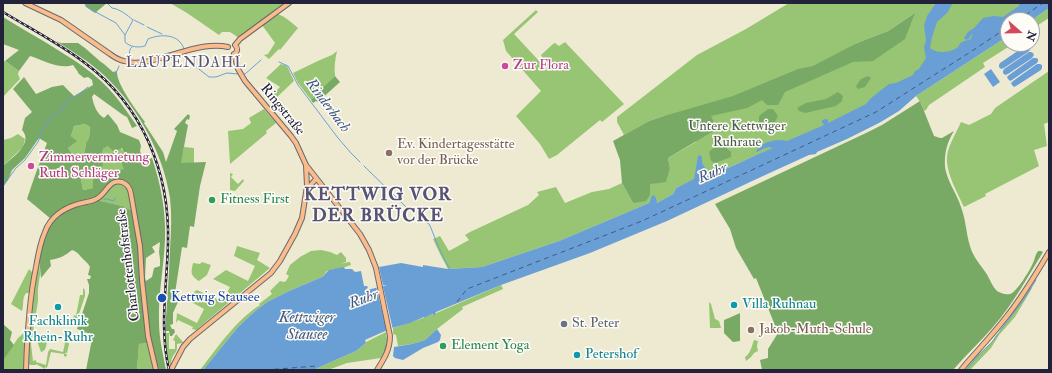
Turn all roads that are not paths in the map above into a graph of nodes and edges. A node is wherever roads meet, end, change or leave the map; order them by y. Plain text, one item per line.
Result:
1 (25, 3) edge
2 (289, 3) edge
3 (235, 45) junction
4 (228, 47) junction
5 (234, 54) junction
6 (306, 165) junction
7 (316, 179) junction
8 (307, 188) junction
9 (1049, 252) edge
10 (965, 365) junction
11 (26, 370) edge
12 (156, 370) edge
13 (171, 370) edge
14 (377, 370) edge
15 (958, 370) edge
16 (961, 370) edge

1 - 4 main road
2 - 3 main road
3 - 4 main road
3 - 5 main road
4 - 5 main road
5 - 6 main road, Ringstraße
6 - 7 main road, Ringstraße
6 - 8 main road
7 - 8 main road
7 - 14 main road, Ringstraße
8 - 13 main road
9 - 10 main road
10 - 15 main road
10 - 16 main road
11 - 12 main road, Charlottenhofstraße

